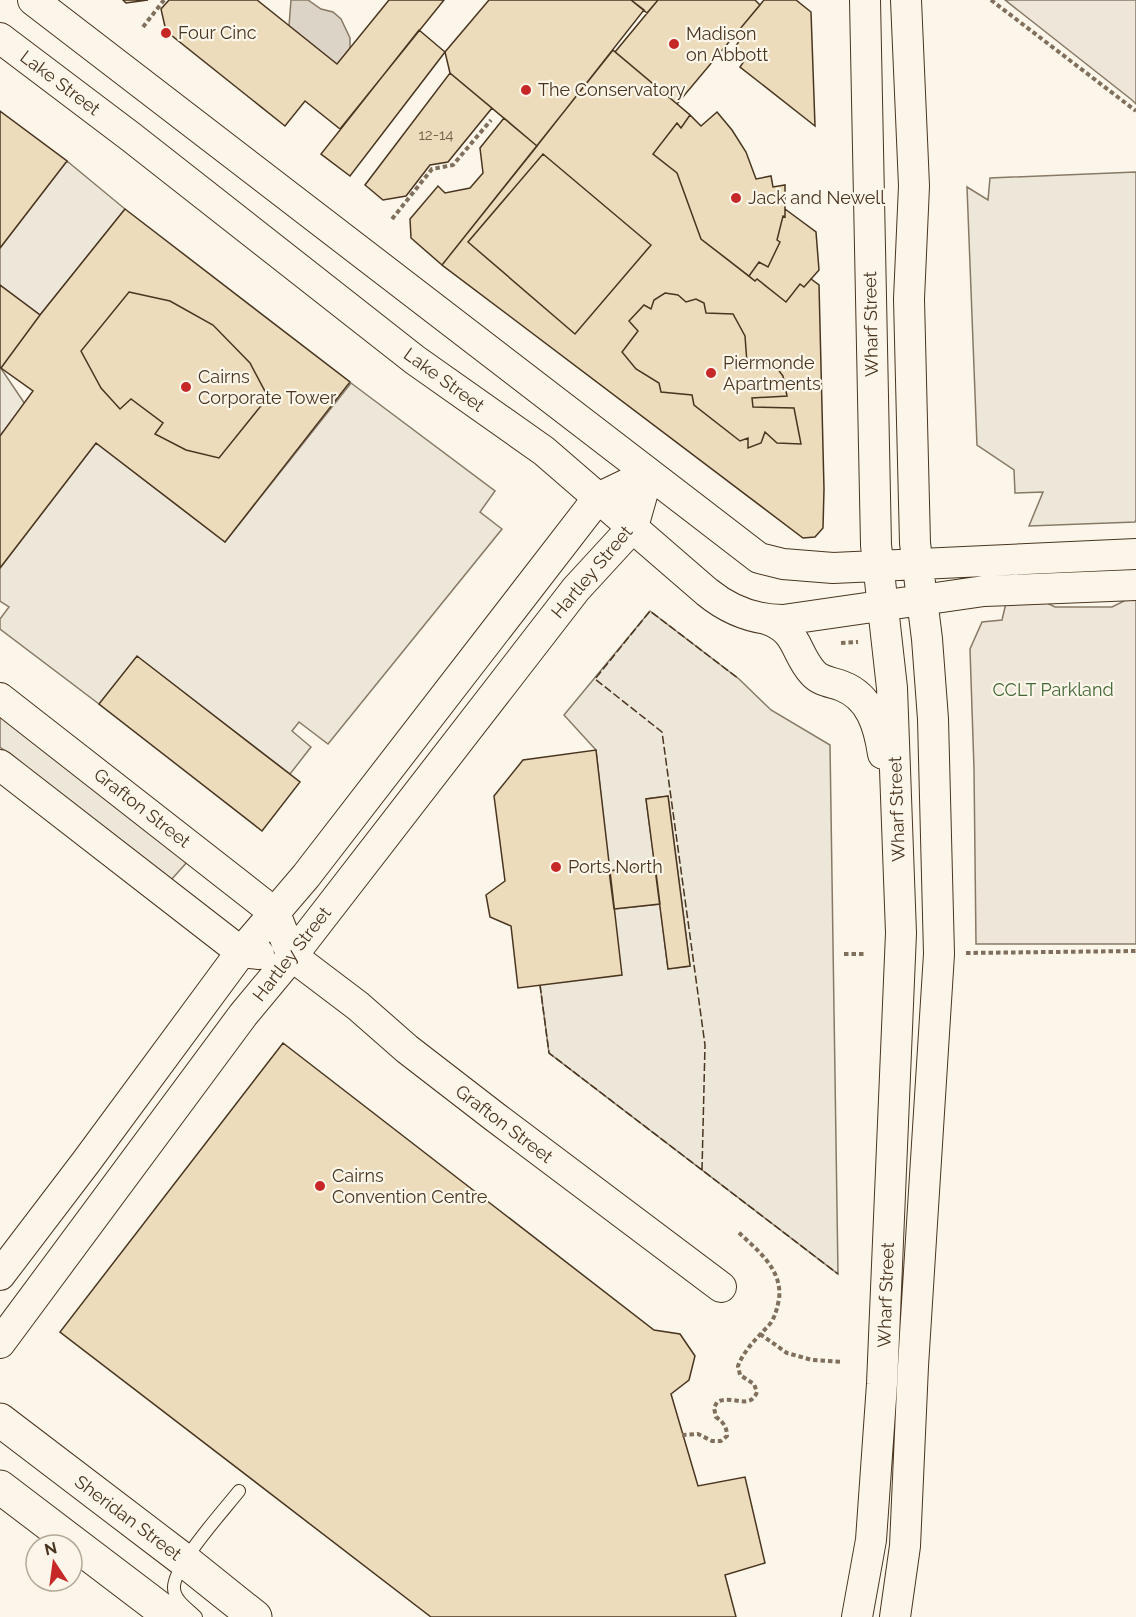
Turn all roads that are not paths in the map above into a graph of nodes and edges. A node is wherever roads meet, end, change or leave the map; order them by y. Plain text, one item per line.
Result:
1 (33, 0) edge
2 (865, 0) edge
3 (906, 0) edge
4 (0, 38) edge
5 (648, 474) junction
6 (598, 498) junction
7 (633, 527) junction
8 (1136, 554) edge
9 (917, 564) junction
10 (878, 567) junction
11 (1136, 585) edge
12 (921, 600) junction
13 (883, 605) junction
14 (766, 619) junction
15 (0, 698) edge
16 (0, 765) edge
17 (898, 852) junction
18 (275, 913) junction
19 (241, 952) junction
20 (292, 956) junction
21 (0, 1275) edge
22 (721, 1287) dead end
23 (0, 1343) edge
24 (0, 1420) edge
25 (0, 1487) edge
26 (239, 1491) dead end
27 (185, 1561) junction
28 (171, 1617) edge
29 (196, 1617) edge
30 (255, 1617) edge
31 (857, 1617) edge
32 (895, 1617) edge

1 - 5 street
2 - 10 street, Wharf Street
3 - 9 street, Wharf Street
4 - 6 street, Lake Street
5 - 6 street, Hartley Street
5 - 7 street, Hartley Street
5 - 10 street
6 - 7 street, Lake Street
6 - 18 street, Hartley Street
7 - 14 street, Lake Street
7 - 20 street, Hartley Street
8 - 9 street
9 - 10 street
9 - 12 street, Wharf Street
10 - 13 street, Wharf Street
11 - 12 street, Lake Street
12 - 13 street, Lake Street
12 - 32 street, Wharf Street
13 - 14 street, Lake Street
13 - 17 street, Wharf Street
14 - 17 street
15 - 18 street, Grafton Street
16 - 19 street
17 - 31 street, Wharf Street
18 - 19 street, Hartley Street
18 - 20 street
19 - 20 street
19 - 21 street, Hartley Street
20 - 22 street, Grafton Street
20 - 23 street, Hartley Street
24 - 27 highway, Sheridan Street
25 - 28 highway
26 - 27 lane
27 - 29 lane
27 - 30 highway, Sheridan Street

